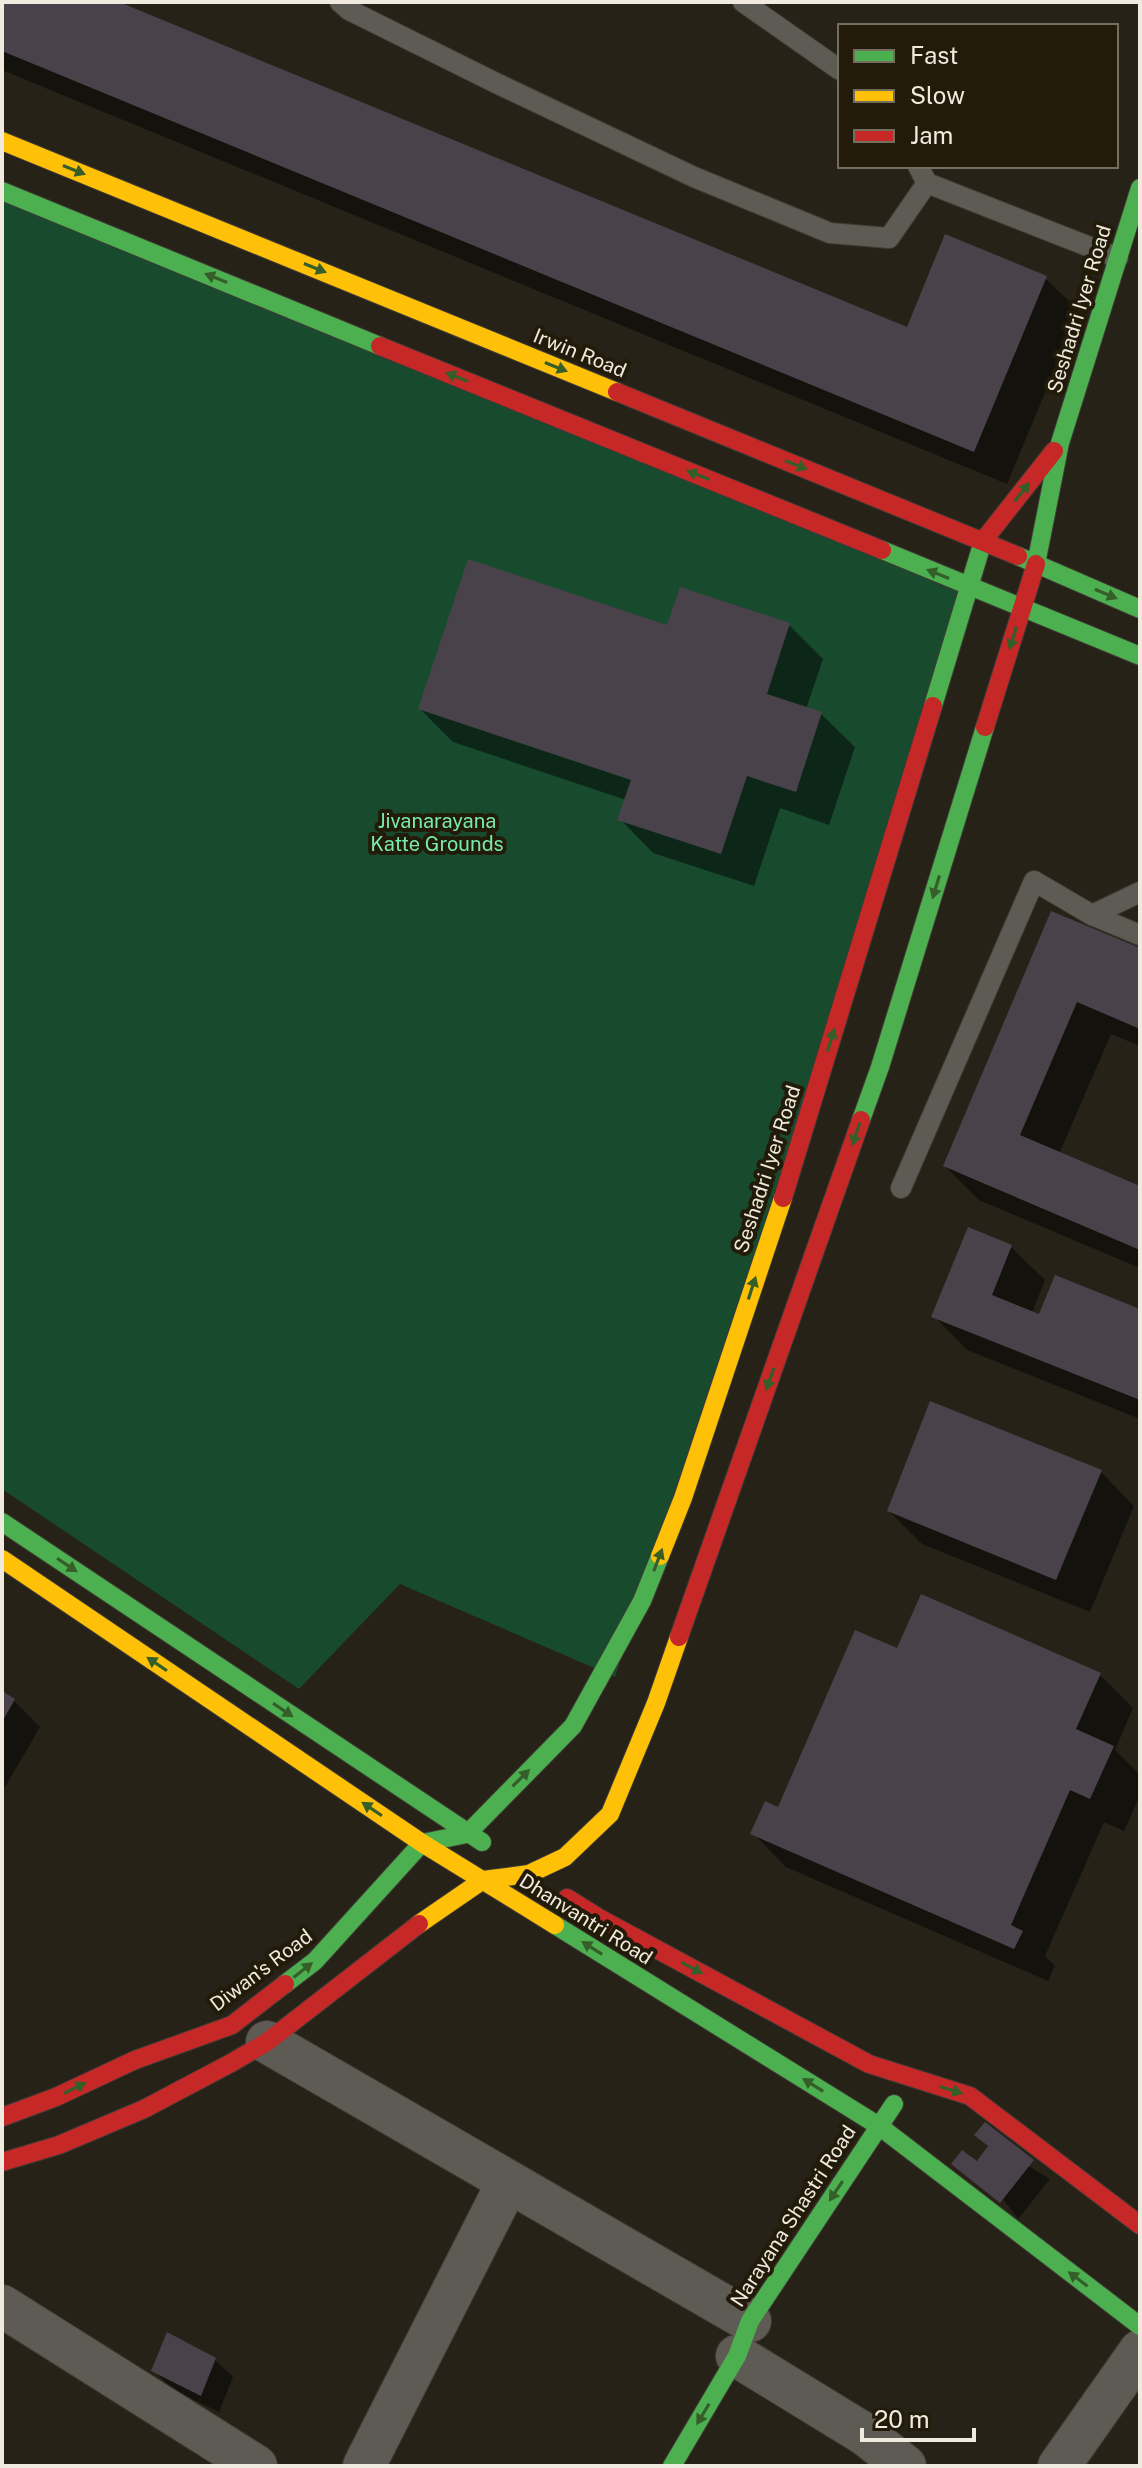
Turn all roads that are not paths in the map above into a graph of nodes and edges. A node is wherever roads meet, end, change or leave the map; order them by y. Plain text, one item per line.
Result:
1 (340, 2) edge
2 (743, 2) edge
3 (838, 69) edge
4 (2, 141) edge
5 (923, 174) edge
6 (1140, 188) edge
7 (2, 191) edge
8 (1118, 258) junction
9 (1060, 443) junction
10 (983, 541) junction
11 (1036, 564) junction
12 (969, 586) junction
13 (1022, 608) junction
14 (1140, 609) edge
15 (1140, 656) edge
16 (1140, 892) edge
17 (1092, 915) junction
18 (1140, 935) edge
19 (901, 1188) dead end
20 (2, 1522) edge
21 (2, 1559) edge
22 (467, 1834) junction
23 (422, 1843) junction
24 (529, 1874) junction
25 (483, 1880) junction
26 (267, 2042) junction
27 (911, 2078) junction
28 (2, 2117) edge
29 (879, 2126) junction
30 (2, 2162) edge
31 (508, 2182) junction
32 (1140, 2225) edge
33 (2, 2306) edge
34 (1140, 2326) edge
35 (743, 2338) junction
36 (1140, 2351) edge
37 (903, 2465) edge
38 (256, 2466) edge
39 (364, 2466) edge
40 (672, 2466) edge
41 (1059, 2466) edge

1 - 5 lane
2 - 3 lane
4 -> 10 street, Irwin Road
5 - 8 lane
6 - 8 street, Seshadri Iyer Road
12 -> 7 street
8 - 9 street, Seshadri Iyer Road
10 -> 9 street, Seshadri Iyer Road
9 - 11 street, Seshadri Iyer Road
10 - 11 street, Irwin Road
10 - 12 street, Seshadri Iyer Road
11 - 13 street, Seshadri Iyer Road
11 -> 14 street, Irwin Road
12 - 13 street
22 -> 12 street, Seshadri Iyer Road
13 - 15 street
13 -> 24 street, Seshadri Iyer Road
16 - 17 lane
17 - 18 lane
17 - 19 lane
20 -> 22 street, Dhanvantri Road
23 -> 21 street, Dhanvantri Road
22 - 23 street
22 - 24 street, Dhanvantri Road
23 - 25 street, Dhanvantri Road
28 -> 23 street, Diwan's Road
24 - 25 street, Seshadri Iyer Road
24 -> 27 street, Dhanvantri Road
25 - 26 street
29 -> 25 street, Dhanvantri Road
26 - 30 street
26 - 31 street
27 - 29 street, Narayana Shastri Road
27 -> 32 street, Dhanvantri Road
34 -> 29 street, Dhanvantri Road
29 -> 35 street, Narayana Shastri Road
31 - 35 street
31 - 39 street
33 - 38 street
35 - 37 street
35 -> 40 street, Narayana Shastri Road
36 - 41 street

